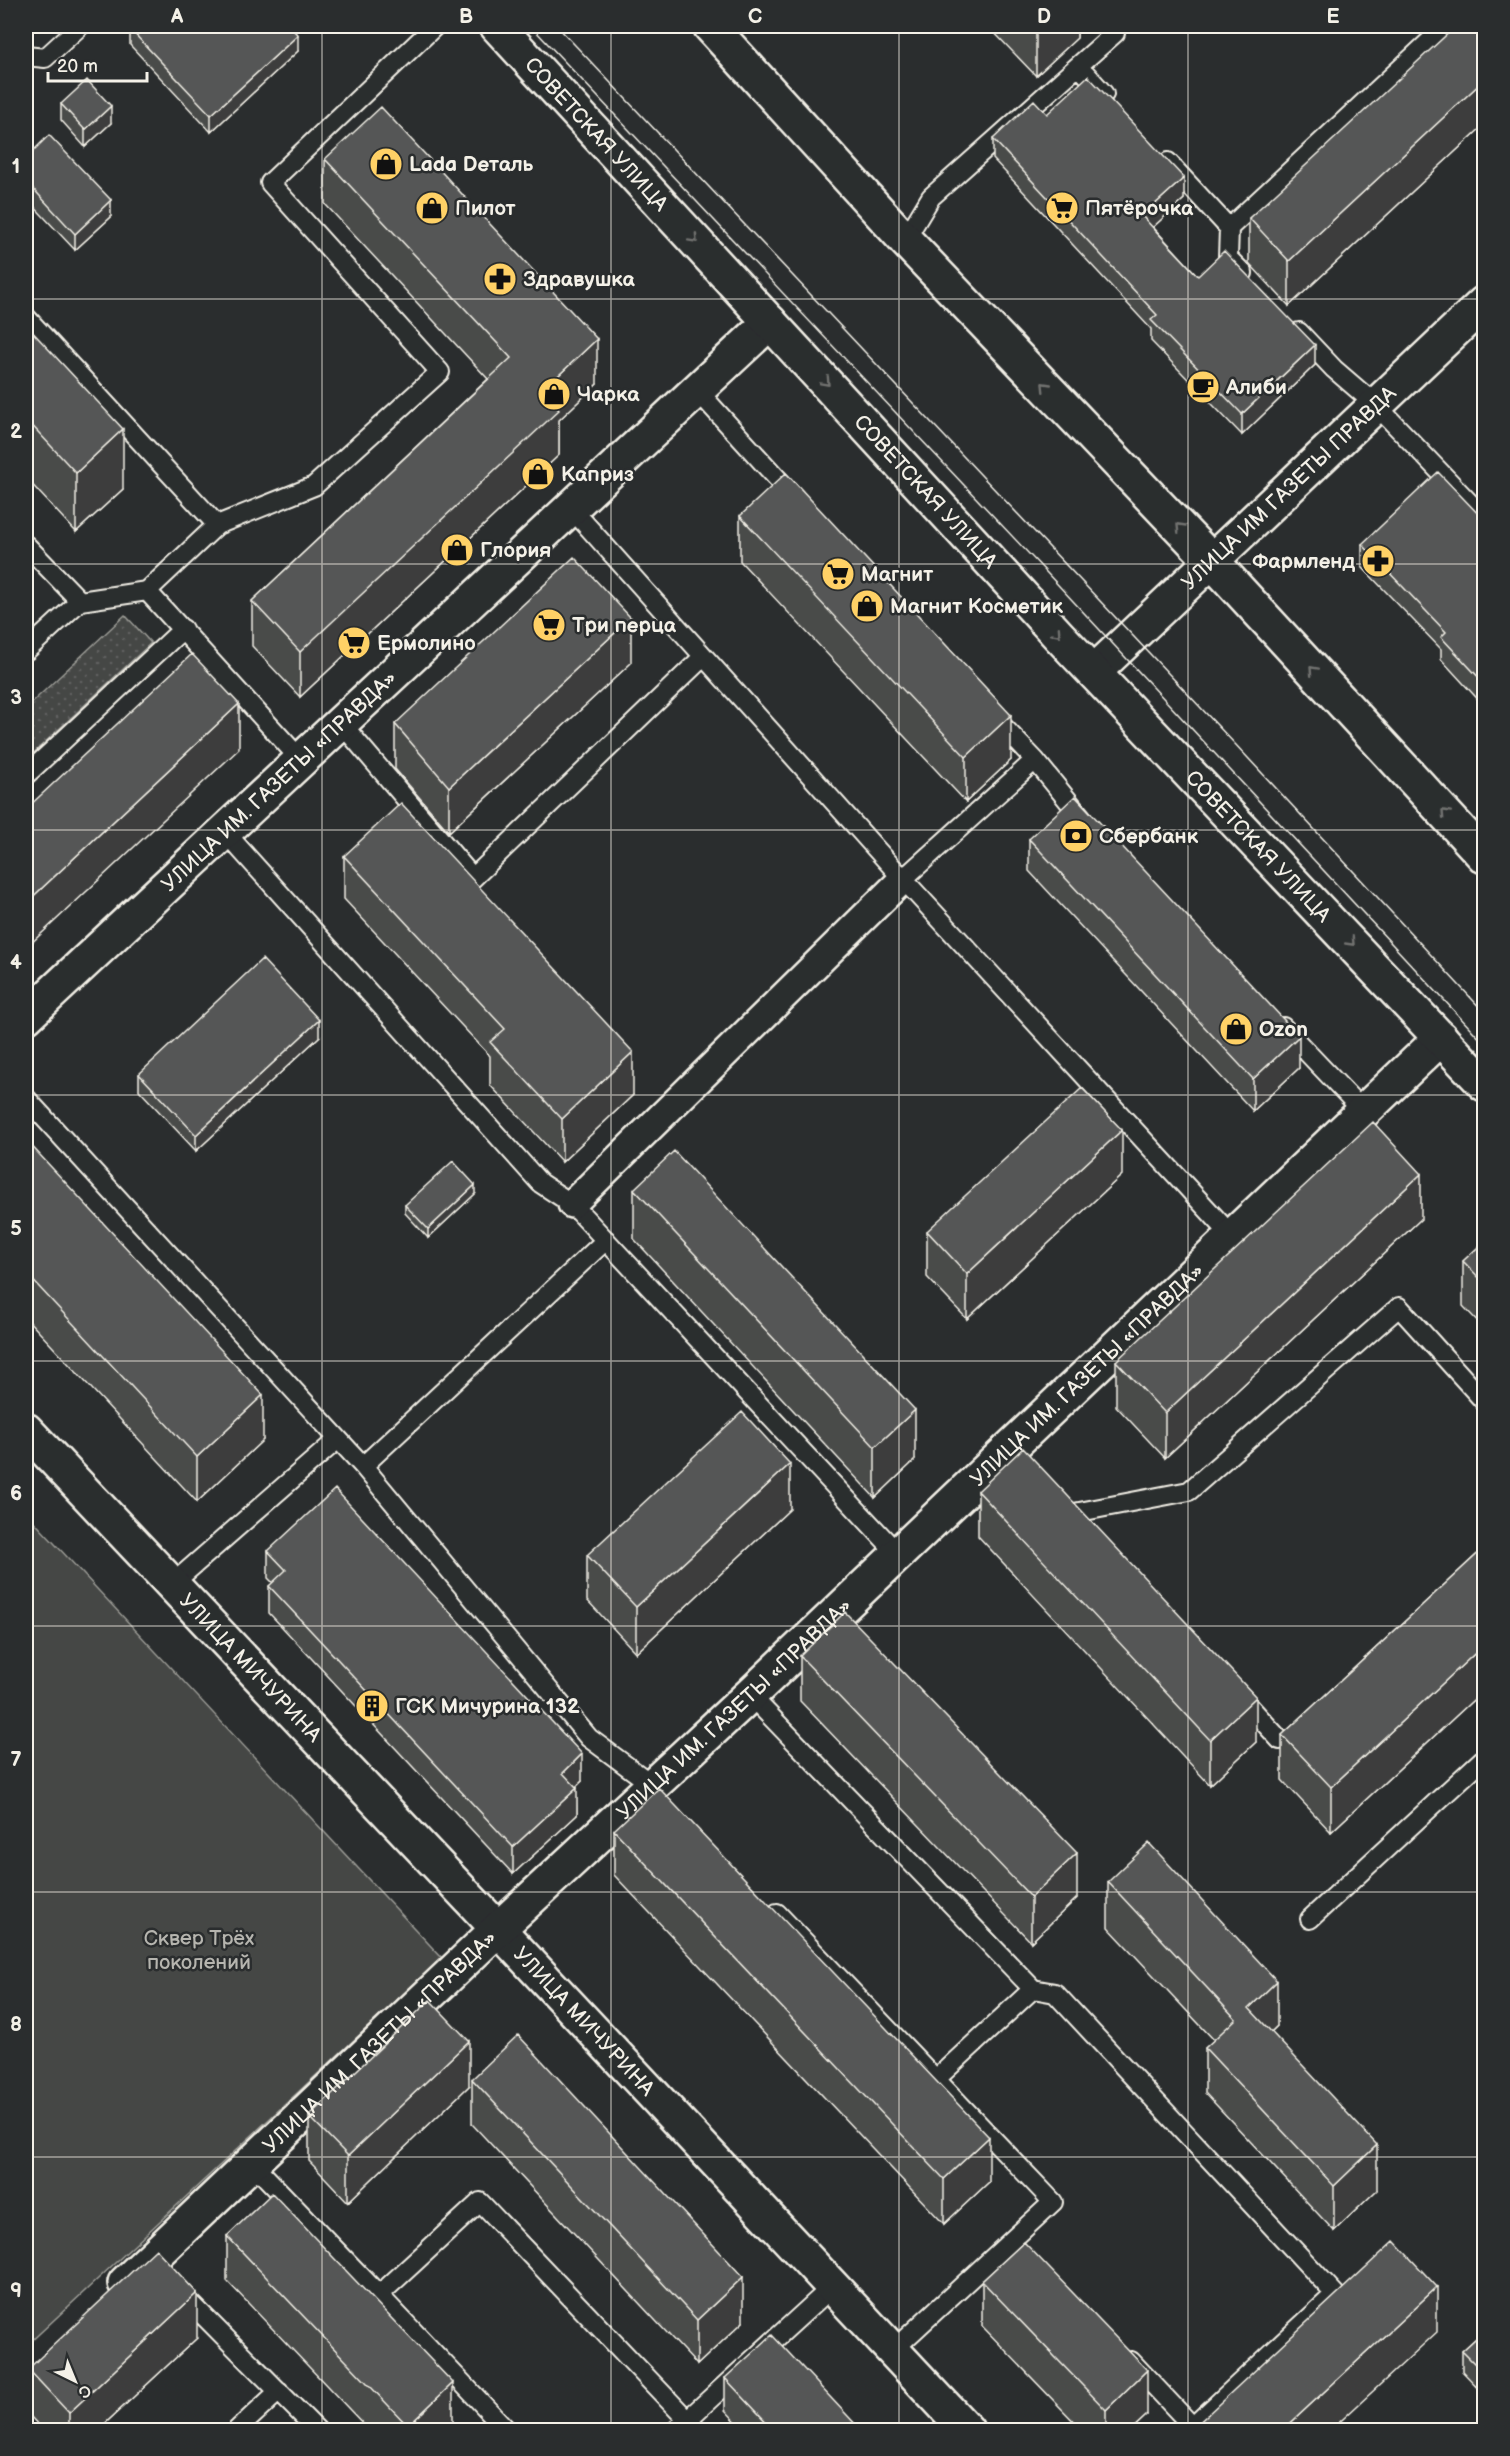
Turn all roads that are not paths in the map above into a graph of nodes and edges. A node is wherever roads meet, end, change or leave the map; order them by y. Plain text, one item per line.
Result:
1 (80, 26) edge
2 (435, 26) edge
3 (498, 26) edge
4 (710, 26) edge
5 (1108, 26) edge
6 (1446, 26) edge
7 (26, 56) edge
8 (1079, 66) junction
9 (1119, 109) edge
10 (1158, 151) edge
11 (1229, 228) junction
12 (905, 240) junction
13 (1253, 283) edge
14 (1485, 303) edge
15 (26, 317) edge
16 (1286, 317) edge
17 (770, 322) junction
18 (697, 390) junction
19 (1377, 406) junction
20 (571, 508) junction
21 (808, 513) edge
22 (1485, 518) edge
23 (217, 525) junction
24 (26, 545) edge
25 (1211, 560) junction
26 (147, 591) junction
27 (80, 602) junction
28 (183, 628) junction
29 (26, 651) edge
30 (703, 657) junction
31 (1094, 672) junction
32 (983, 707) edge
33 (341, 723) junction
34 (300, 759) junction
35 (1035, 760) junction
36 (26, 776) edge
37 (1094, 830) edge
38 (224, 831) junction
39 (1485, 856) edge
40 (903, 879) junction
41 (26, 1017) edge
42 (1273, 1017) edge
43 (1441, 1038) junction
44 (1485, 1084) edge
45 (26, 1098) edge
46 (1363, 1111) junction
47 (572, 1204) junction
48 (1232, 1236) junction
49 (606, 1240) junction
50 (1485, 1401) edge
51 (26, 1430) edge
52 (338, 1439) junction
53 (363, 1466) junction
54 (1059, 1496) edge
55 (1074, 1513) junction
56 (1090, 1530) edge
57 (898, 1554) junction
58 (171, 1585) junction
59 (1225, 1678) edge
60 (750, 1695) junction
61 (1280, 1740) dead end
62 (1485, 1758) edge
63 (662, 1793) junction
64 (762, 1897) edge
65 (1310, 1918) dead end
66 (498, 1929) junction
67 (1033, 1989) junction
68 (936, 2079) junction
69 (252, 2163) junction
70 (159, 2271) junction
71 (832, 2287) junction
72 (379, 2295) junction
73 (100, 2307) edge
74 (1120, 2350) edge
75 (892, 2351) junction
76 (279, 2391) junction
77 (687, 2427) edge
78 (1191, 2428) edge
79 (237, 2430) edge
80 (317, 2430) edge
81 (507, 2430) edge
82 (967, 2430) edge

1 - 7 lane
2 - 23 lane
3 -> 17 street, СОВЕТСКАЯ УЛИЦА
4 - 12 street
5 - 8 lane
6 - 11 lane
8 - 9 lane
8 - 12 lane
10 - 11 lane
11 - 13 lane
25 -> 12 street
14 - 19 street, УЛИЦА ИМ ГАЗЕТЫ ПРАВДА
15 - 23 lane
16 - 19 lane
17 - 18 street, УЛИЦА ИМ. ГАЗЕТЫ «ПРАВДА»
17 -> 31 street, СОВЕТСКАЯ УЛИЦА
18 - 20 street, УЛИЦА ИМ. ГАЗЕТЫ «ПРАВДА»
18 - 21 lane
19 - 22 lane
19 - 25 street, УЛИЦА ИМ ГАЗЕТЫ ПРАВДА
20 - 30 lane
20 - 33 street, УЛИЦА ИМ. ГАЗЕТЫ «ПРАВДА»
23 - 26 lane
24 - 27 lane
25 - 31 street, УЛИЦА ИМ ГАЗЕТЫ ПРАВДА
39 -> 25 street
26 - 27 lane
26 - 28 lane
27 - 29 lane
28 - 34 lane
28 - 36 lane
30 - 33 lane
30 - 40 lane
31 -> 43 street, СОВЕТСКАЯ УЛИЦА
32 - 35 lane
33 - 34 street, УЛИЦА ИМ. ГАЗЕТЫ «ПРАВДА»
34 - 38 street, УЛИЦА ИМ. ГАЗЕТЫ «ПРАВДА»
35 - 37 lane
35 - 40 lane
38 - 41 street, УЛИЦА ИМ. ГАЗЕТЫ «ПРАВДА»
38 - 47 lane
40 - 47 street
40 - 48 lane
42 - 46 lane
43 - 44 street, СОВЕТСКАЯ УЛИЦА
43 - 46 street, УЛИЦА ИМ. ГАЗЕТЫ «ПРАВДА»
45 - 52 lane
46 - 48 street, УЛИЦА ИМ. ГАЗЕТЫ «ПРАВДА»
47 - 49 lane
48 - 57 street, УЛИЦА ИМ. ГАЗЕТЫ «ПРАВДА»
49 - 53 lane
49 - 57 lane
50 - 55 lane
51 - 58 street, УЛИЦА МИЧУРИНА
52 - 53 lane
52 - 58 lane
53 - 63 lane
54 - 55 lane
55 - 56 lane
57 - 60 street, УЛИЦА ИМ. ГАЗЕТЫ «ПРАВДА»
58 - 66 street, УЛИЦА МИЧУРИНА
59 - 61 lane
60 - 63 street, УЛИЦА ИМ. ГАЗЕТЫ «ПРАВДА»
60 - 67 lane
62 - 65 lane
63 - 66 street, УЛИЦА ИМ. ГАЗЕТЫ «ПРАВДА»
64 - 68 lane
66 - 69 street, УЛИЦА ИМ. ГАЗЕТЫ «ПРАВДА»
66 - 71 street, УЛИЦА МИЧУРИНА
67 - 68 lane
67 - 78 lane
68 - 75 lane
69 - 70 street, УЛИЦА ИМ. ГАЗЕТЫ «ПРАВДА»
69 - 72 lane
70 - 73 street, УЛИЦА ИМ. ГАЗЕТЫ «ПРАВДА»
70 - 76 lane
71 - 75 street, УЛИЦА МИЧУРИНА
71 - 77 lane
72 - 77 lane
72 - 81 lane
74 - 78 lane
75 - 82 street, УЛИЦА МИЧУРИНА
76 - 79 lane
76 - 80 lane

